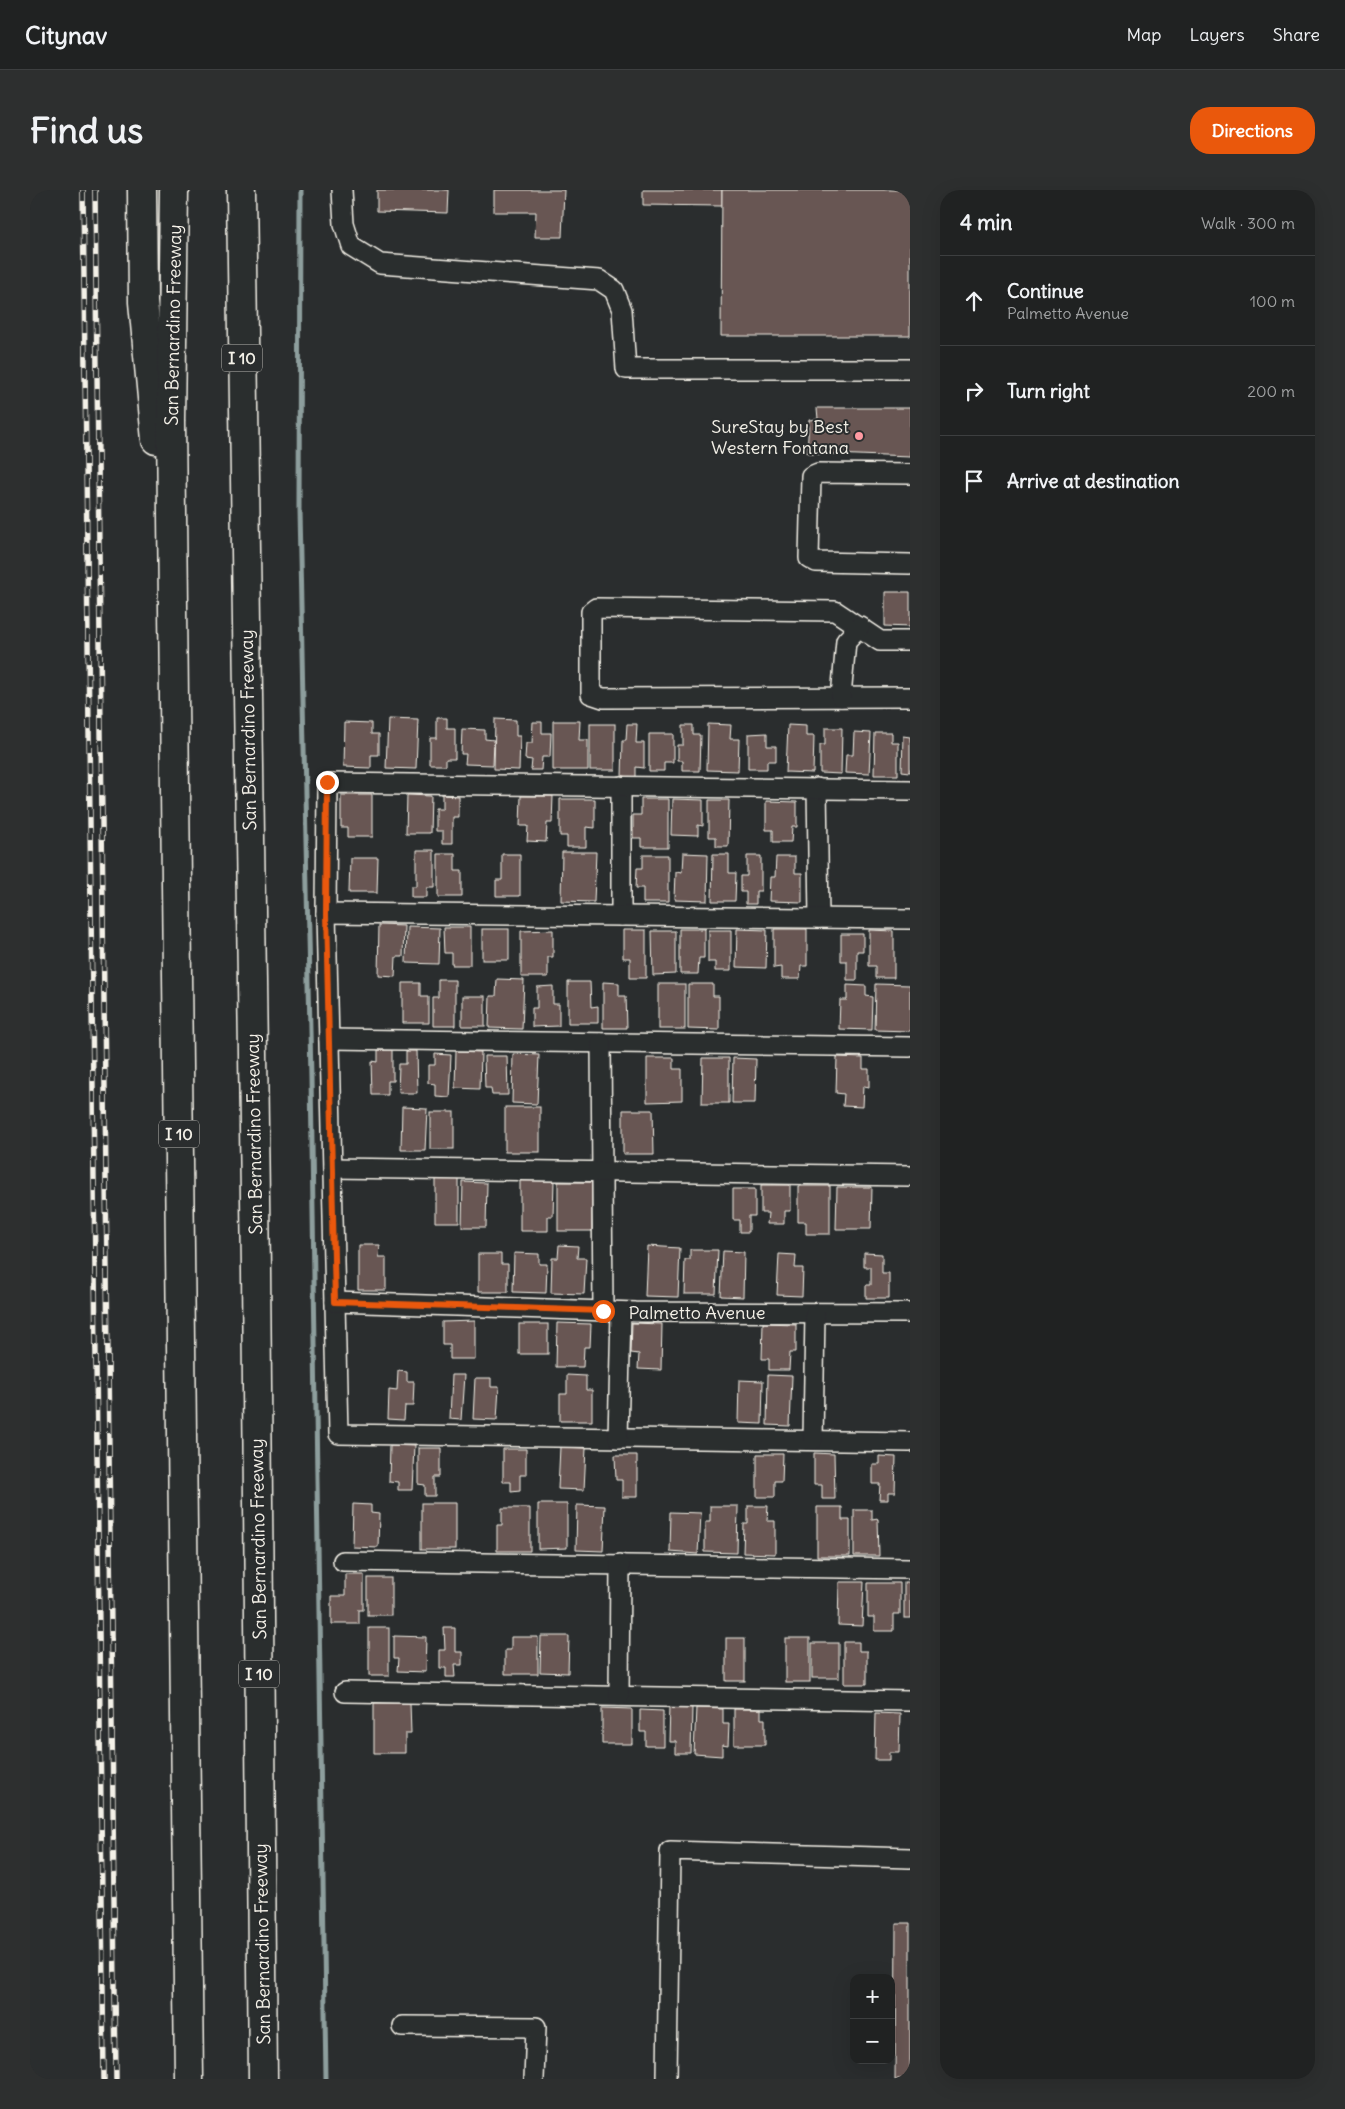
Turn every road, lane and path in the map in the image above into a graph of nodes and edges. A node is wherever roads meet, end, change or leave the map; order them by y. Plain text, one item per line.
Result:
1 (142, 190) edge
2 (174, 190) edge
3 (241, 190) edge
4 (257, 190) edge
5 (342, 190) edge
6 (241, 248) junction
7 (910, 369) edge
8 (910, 474) edge
9 (910, 564) edge
10 (860, 626) junction
11 (910, 641) edge
12 (174, 646) junction
13 (841, 697) junction
14 (910, 698) edge
15 (620, 786) junction
16 (816, 788) junction
17 (910, 790) edge
18 (326, 913) junction
19 (621, 916) junction
20 (820, 918) junction
21 (910, 919) edge
22 (329, 1038) junction
23 (602, 1043) junction
24 (910, 1047) edge
25 (332, 1168) junction
26 (602, 1172) junction
27 (910, 1176) edge
28 (335, 1302) junction
29 (612, 1311) junction
30 (815, 1313) junction
31 (910, 1313) edge
32 (618, 1438) junction
33 (813, 1440) junction
34 (910, 1442) edge
35 (343, 1561) dead end
36 (620, 1564) junction
37 (910, 1570) edge
38 (345, 1692) dead end
39 (619, 1696) junction
40 (910, 1701) edge
41 (910, 1858) edge
42 (402, 2026) dead end
43 (189, 2079) edge
44 (263, 2079) edge
45 (534, 2079) edge
46 (667, 2079) edge

1 - 12 highway
2 - 12 highway, San Bernardino Freeway / I 10
3 - 6 highway, San Bernardino Freeway / I 10
4 - 6 highway
5 - 7 lane
6 - 44 highway, San Bernardino Freeway / I 10
8 - 9 lane
10 - 11 lane
10 - 13 lane
10 - 13 lane
12 - 43 highway, San Bernardino Freeway / I 10
13 - 14 lane
15 - 16 lane
15 - 18 lane
15 - 19 lane
16 - 17 lane
16 - 20 lane
18 - 19 lane
18 - 22 lane
19 - 20 lane
20 - 21 lane
22 - 23 lane
22 - 25 lane
23 - 24 lane
23 - 26 lane
25 - 26 lane
25 - 28 lane
26 - 27 lane
26 - 29 lane
28 - 29 lane, Palmetto Avenue
28 - 32 lane
29 - 30 lane, Palmetto Avenue
29 - 32 lane
30 - 31 lane, Palmetto Avenue
30 - 33 lane
32 - 33 lane
33 - 34 lane
35 - 36 lane
36 - 37 lane
36 - 39 lane
38 - 39 lane
39 - 40 lane
41 - 46 lane
42 - 45 lane

